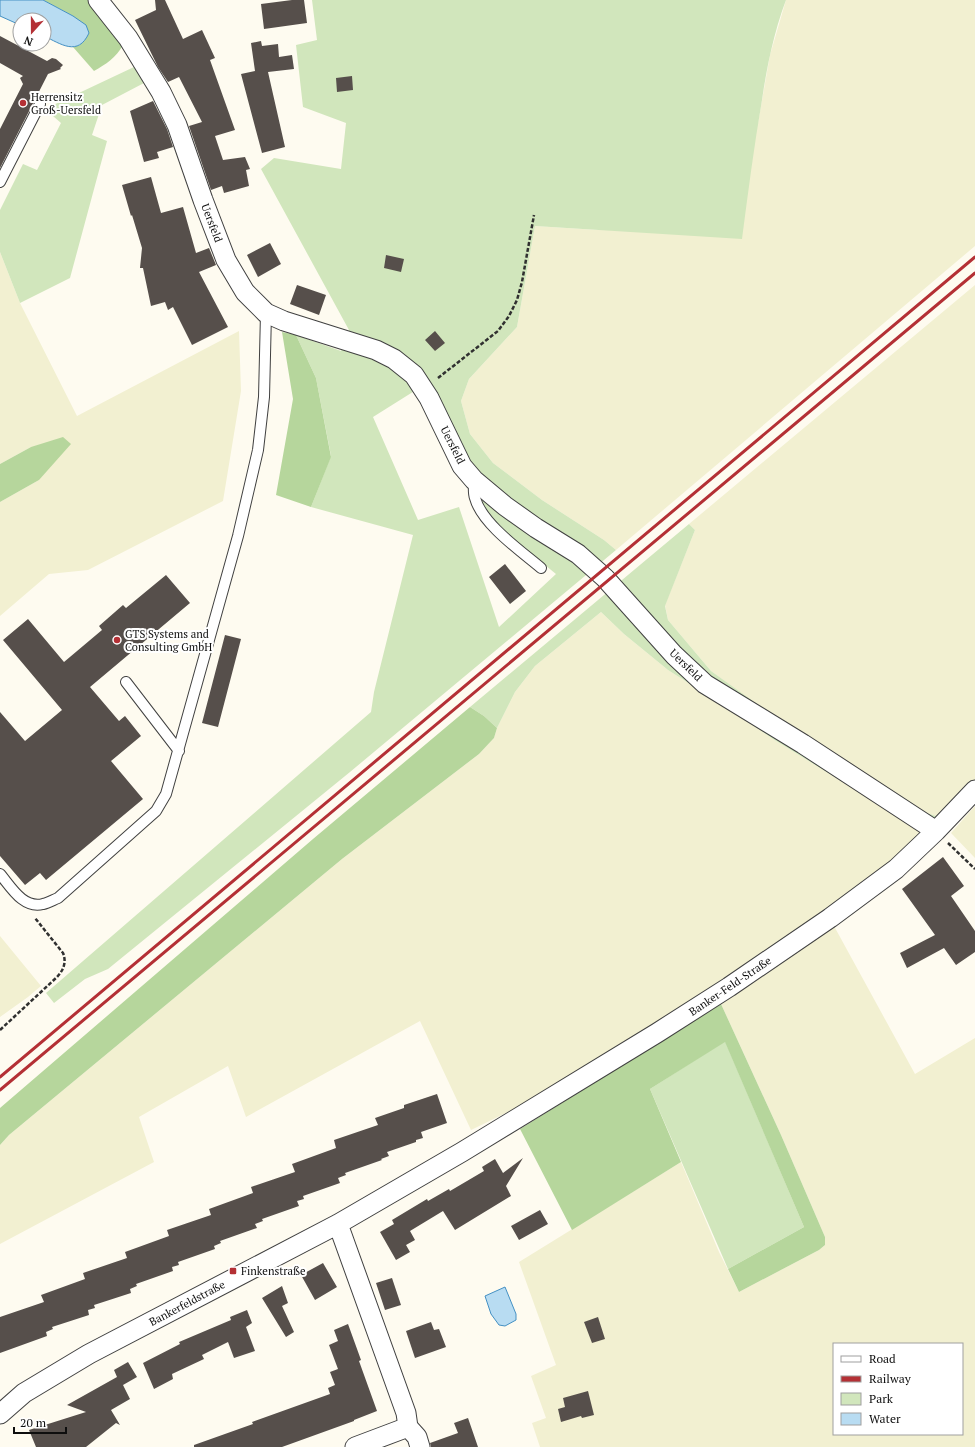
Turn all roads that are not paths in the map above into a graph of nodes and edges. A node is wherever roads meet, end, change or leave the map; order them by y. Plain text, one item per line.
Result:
1 (98, 0) edge
2 (40, 104) dead end
3 (0, 182) edge
4 (266, 313) junction
5 (474, 480) junction
6 (541, 568) dead end
7 (126, 682) dead end
8 (179, 750) junction
9 (975, 790) edge
10 (936, 831) junction
11 (0, 874) edge
12 (462, 1152) joint
13 (338, 1224) junction
14 (0, 1414) edge
15 (408, 1427) junction
16 (355, 1447) edge
17 (420, 1447) edge

1 - 4 street, Uersfeld
2 - 3 lane
4 - 5 street, Uersfeld
4 - 8 lane
5 - 6 lane
5 - 10 street, Uersfeld
7 - 8 lane
8 - 11 lane
9 - 10 street, Banker-Feld-Straße
10 - 12 street, Banker-Feld-Straße
12 - 13 street, Bankerfeldstraße
13 - 14 street, Bankerfeldstraße
13 - 15 street
15 - 16 street
15 - 17 street

